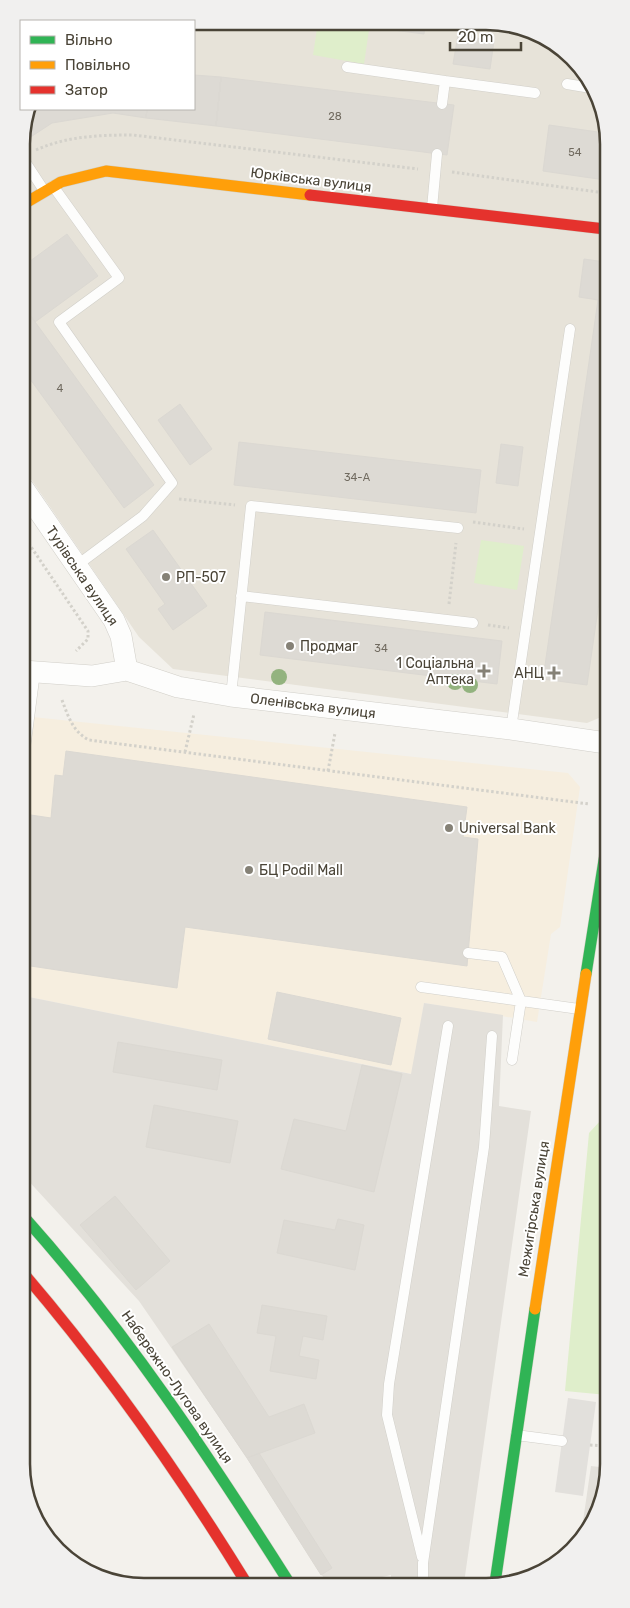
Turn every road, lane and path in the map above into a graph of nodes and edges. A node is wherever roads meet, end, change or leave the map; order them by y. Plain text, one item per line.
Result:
1 (347, 67) dead end
2 (444, 81) junction
3 (567, 84) dead end
4 (585, 87) edge
5 (535, 94) dead end
6 (442, 104) dead end
7 (30, 153) edge
8 (437, 154) dead end
9 (30, 166) edge
10 (435, 170) junction
11 (48, 187) junction
12 (600, 192) edge
13 (30, 199) edge
14 (432, 209) junction
15 (600, 228) edge
16 (570, 329) dead end
17 (176, 499) dead end
18 (30, 500) edge
19 (251, 506) junction
20 (458, 528) junction
21 (542, 532) junction
22 (30, 545) edge
23 (76, 566) junction
24 (241, 596) junction
25 (447, 620) junction
26 (473, 623) joint
27 (526, 631) junction
28 (74, 652) dead end
29 (126, 670) junction
30 (30, 672) edge
31 (231, 696) junction
32 (62, 700) dead end
33 (194, 714) dead end
34 (511, 729) junction
35 (335, 733) dead end
36 (600, 742) edge
37 (185, 752) junction
38 (328, 771) junction
39 (589, 804) dead end
40 (600, 884) edge
41 (468, 953) dead end
42 (421, 987) dead end
43 (522, 1001) junction
44 (580, 1010) junction
45 (448, 1026) dead end
46 (492, 1036) dead end
47 (512, 1060) dead end
48 (30, 1224) edge
49 (30, 1281) edge
50 (515, 1434) junction
51 (562, 1441) dead end
52 (590, 1445) dead end
53 (600, 1446) edge
54 (423, 1563) junction
55 (496, 1577) edge
56 (243, 1578) edge
57 (286, 1578) edge
58 (423, 1578) edge

1 - 2 lane
2 - 5 lane
2 - 6 lane
3 - 4 lane
7 - 10 path
8 - 10 lane
9 - 11 lane
10 - 12 path
10 - 14 lane
11 - 13 street, Юрківська вулиця
11 - 14 street, Юрківська вулиця
11 - 23 lane
14 - 15 street, Юрківська вулиця
16 - 21 lane
17 - 19 path
18 - 23 street, Турівська вулиця
19 - 20 lane
19 - 24 lane
20 - 21 path
20 - 25 path
21 - 27 lane
22 - 28 path
23 - 29 street, Турівська вулиця
24 - 25 lane
24 - 31 lane
25 - 26 lane
26 - 27 path
27 - 34 lane
29 - 30 street, Оленівська вулиця
29 - 31 street, Оленівська вулиця
31 - 34 street, Оленівська вулиця
32 - 37 path
33 - 37 path
34 - 36 street, Оленівська вулиця
35 - 38 path
37 - 38 path
38 - 39 path
40 - 44 street, Межигірська вулиця
41 - 43 lane
42 - 43 lane
43 - 44 lane
43 - 47 lane
44 - 50 street, Межигірська вулиця
45 - 54 lane
46 - 54 lane
48 - 57 street, Набережно-Лугова вулиця
49 - 56 street
50 - 51 lane
50 - 55 street, Межигірська вулиця
52 - 53 path
54 - 58 lane

